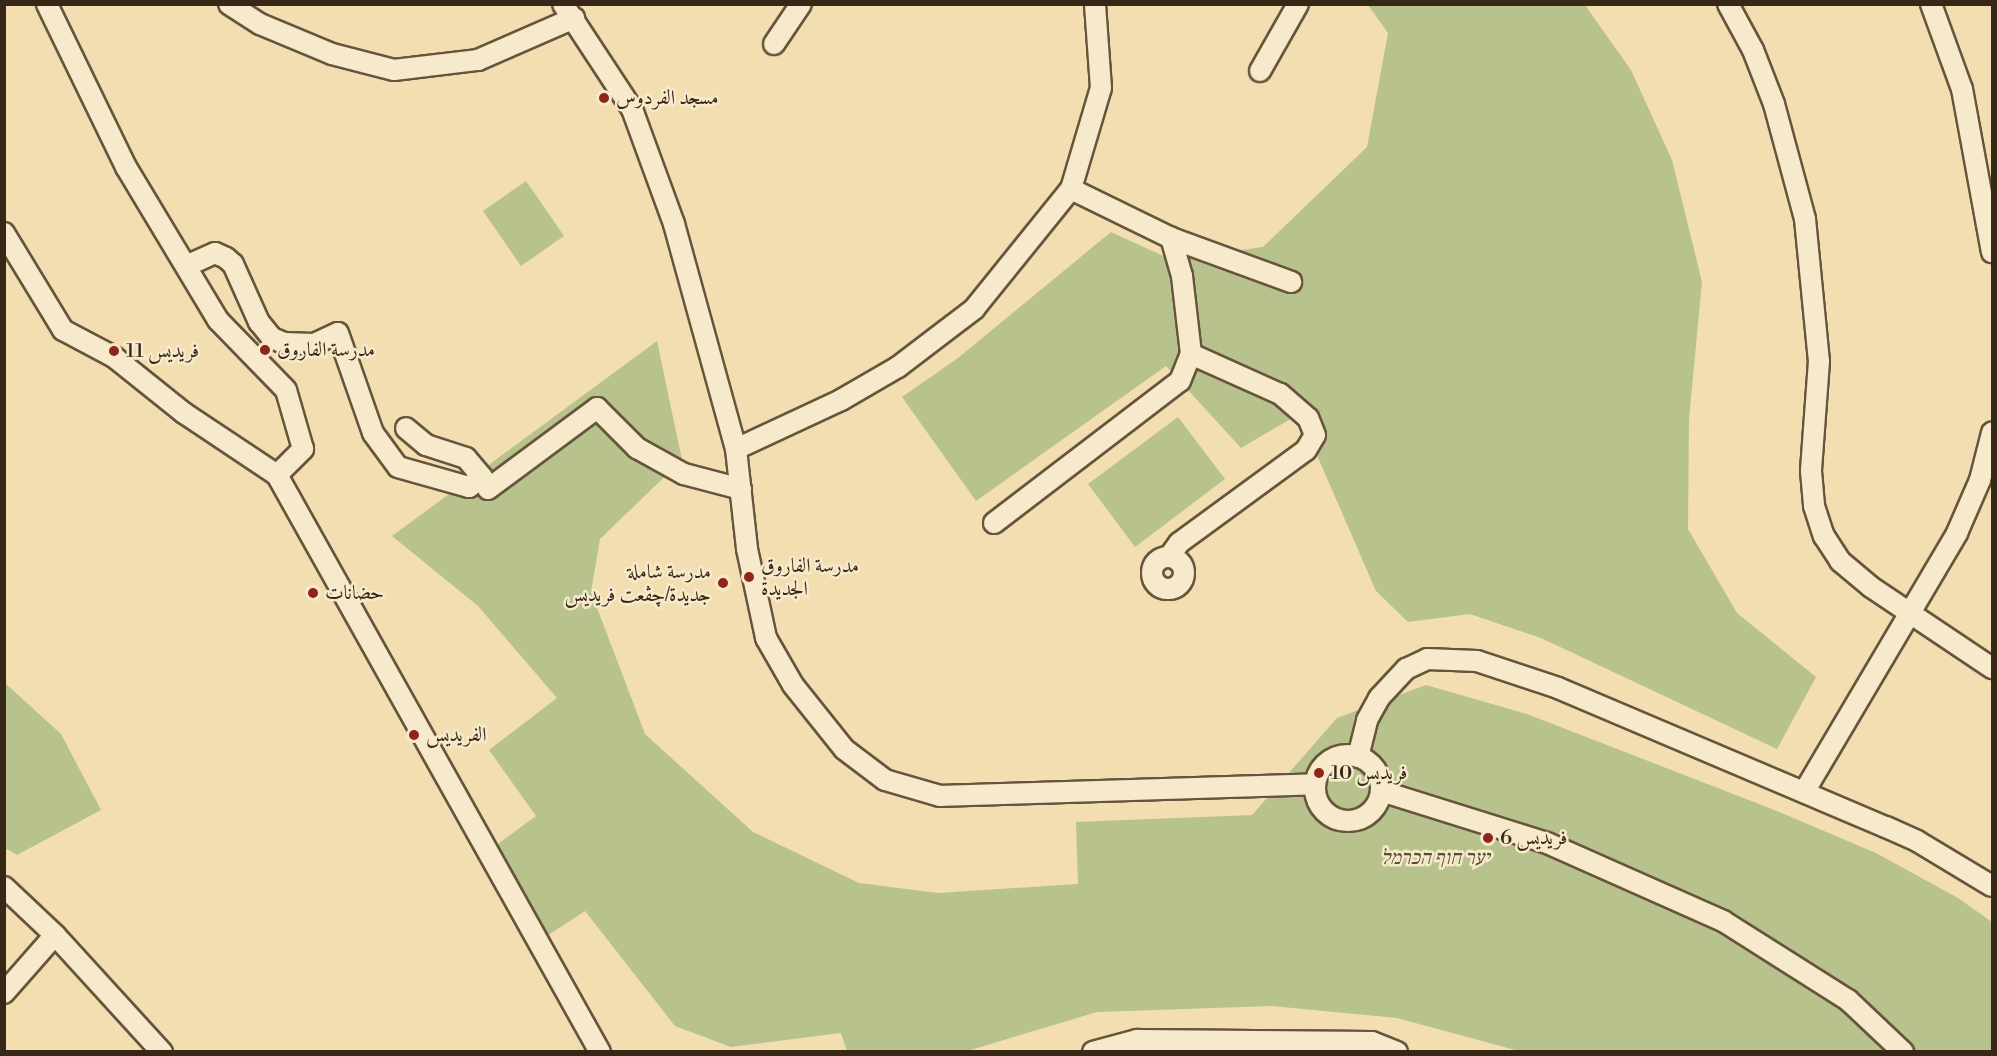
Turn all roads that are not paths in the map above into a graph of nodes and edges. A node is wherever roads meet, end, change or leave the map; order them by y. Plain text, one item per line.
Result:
1 (47, 4) edge
2 (229, 4) edge
3 (801, 4) edge
4 (1095, 4) edge
5 (1298, 4) edge
6 (1728, 4) edge
7 (1930, 4) edge
8 (568, 11) edge
9 (774, 44) dead end
10 (1260, 71) dead end
11 (1071, 189) junction
12 (4, 233) edge
13 (1171, 238) junction
14 (1992, 252) edge
15 (186, 266) junction
16 (1291, 282) dead end
17 (1191, 354) junction
18 (406, 428) dead end
19 (1992, 433) edge
20 (736, 449) junction
21 (277, 475) junction
22 (482, 477) junction
23 (741, 489) junction
24 (994, 523) dead end
25 (1169, 557) dead end
26 (1911, 613) junction
27 (1992, 668) edge
28 (1358, 757) junction
29 (1316, 784) junction
30 (1381, 791) junction
31 (1804, 792) junction
32 (1992, 886) edge
33 (4, 887) edge
34 (55, 935) junction
35 (4, 993) edge
36 (161, 1051) edge
37 (600, 1052) edge
38 (1093, 1052) edge
39 (1397, 1052) edge
40 (1903, 1052) edge

1 - 15 street
2 - 8 street
3 - 9 street
4 - 11 street
5 - 10 street
6 - 26 street
7 - 14 street
8 - 20 street
11 - 13 street
11 - 20 street
12 - 21 street
13 - 16 street
13 - 17 street
15 - 21 street
15 - 22 street
17 - 24 street
17 - 25 street
18 - 22 street
19 - 26 street
20 - 23 street
21 - 37 street
22 - 23 street
23 - 29 street
26 - 27 street
26 - 31 street
28 - 29 street
28 - 30 street
28 - 31 street
29 - 30 street
30 - 40 street
31 - 32 street
33 - 34 street
34 - 35 street
34 - 36 street
38 - 39 street

